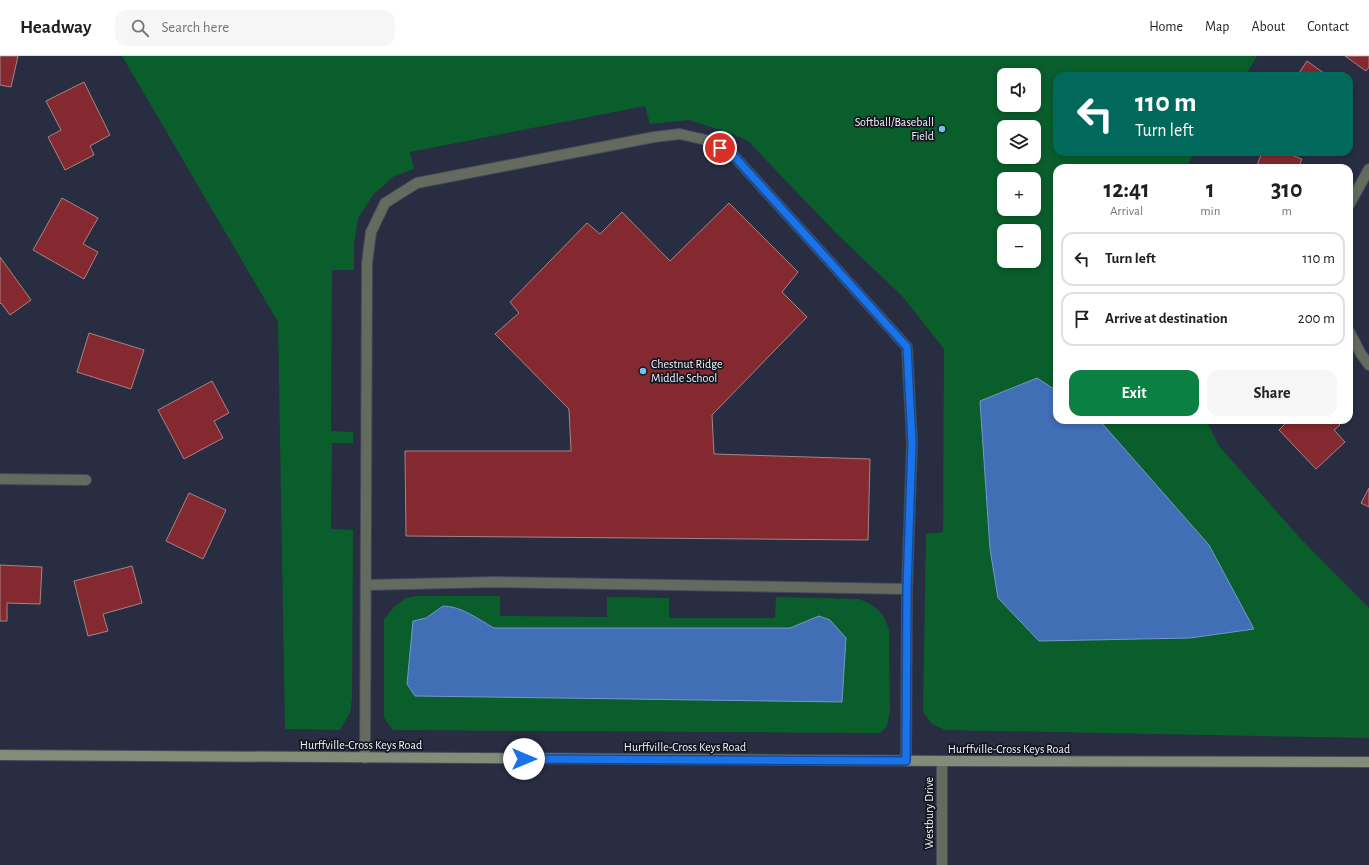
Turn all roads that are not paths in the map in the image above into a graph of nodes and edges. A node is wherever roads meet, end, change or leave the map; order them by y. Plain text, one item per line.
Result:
1 (1369, 169) edge
2 (1353, 198) edge
3 (1353, 339) edge
4 (1369, 365) edge
5 (0, 479) edge
6 (86, 480) dead end
7 (367, 585) junction
8 (907, 589) junction
9 (0, 755) edge
10 (365, 758) junction
11 (906, 761) junction
12 (942, 761) junction
13 (1369, 762) edge
14 (942, 865) edge

1 - 2 street
3 - 4 street
5 - 6 street
7 - 8 street
7 - 8 street
7 - 10 street
8 - 11 street
9 - 10 main road, Hurffville-Cross Keys Road
10 - 11 main road, Hurffville-Cross Keys Road
11 - 12 main road, Hurffville-Cross Keys Road
12 - 13 main road, Hurffville-Cross Keys Road
12 - 14 street, Westbury Drive

